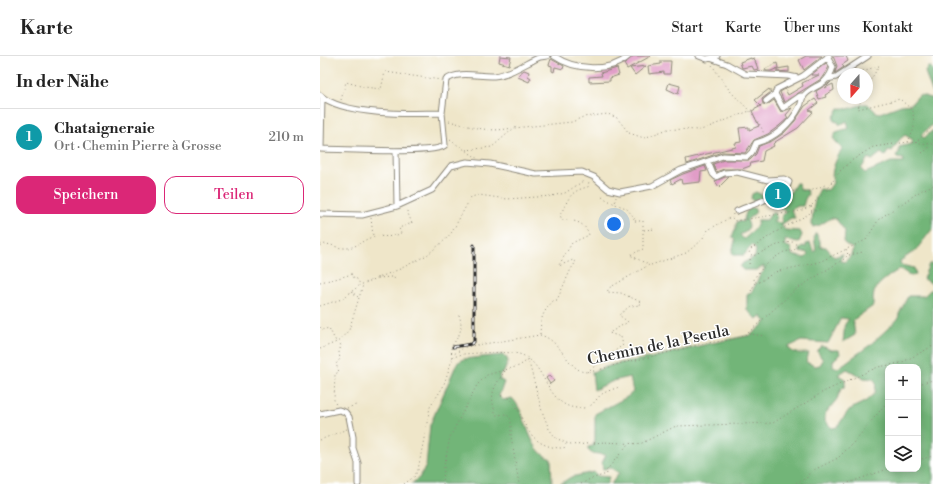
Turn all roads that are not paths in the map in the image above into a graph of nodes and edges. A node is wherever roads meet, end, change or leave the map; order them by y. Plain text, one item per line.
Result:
1 (547, 56) edge
2 (554, 56) edge
3 (629, 56) edge
4 (698, 56) edge
5 (717, 56) edge
6 (868, 56) edge
7 (828, 57) edge
8 (710, 58) junction
9 (798, 78) junction
10 (827, 80) junction
11 (775, 94) junction
12 (321, 96) edge
13 (804, 96) junction
14 (766, 102) road end
15 (442, 113) junction
16 (320, 149) edge
17 (396, 151) junction
18 (708, 162) junction
19 (397, 206) junction
20 (737, 211) road end
21 (320, 214) edge
22 (320, 414) edge
23 (358, 484) edge

1 - 15 street
2 - 3 street
4 - 8 street
5 - 8 street
6 - 10 street
7 - 9 street
7 - 10 street
8 - 9 street
9 - 11 street
10 - 13 street
11 - 13 street
11 - 14 street
12 - 15 street
12 - 16 street
13 - 18 street
15 - 17 street
16 - 17 street
17 - 19 street
18 - 19 street
18 - 20 street
19 - 21 street
22 - 23 street

